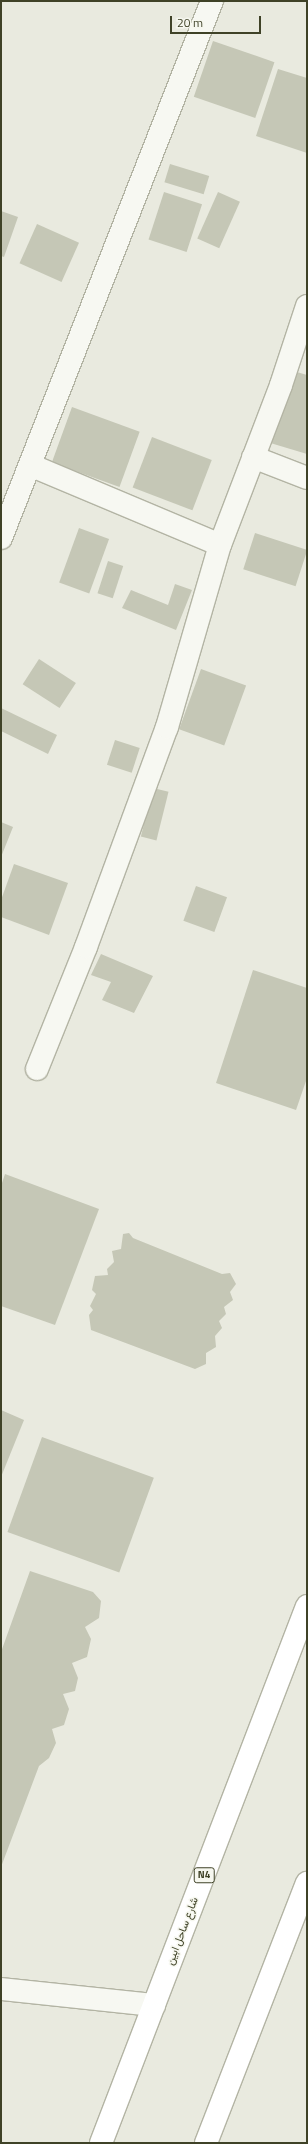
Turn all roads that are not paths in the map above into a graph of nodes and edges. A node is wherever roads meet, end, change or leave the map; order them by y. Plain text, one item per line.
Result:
1 (212, 1) edge
2 (307, 306) edge
3 (253, 457) junction
4 (30, 465) junction
5 (307, 478) edge
6 (1, 538) edge
7 (220, 545) junction
8 (37, 1069) dead end
9 (307, 1606) edge
10 (307, 1883) edge
11 (1, 1989) edge
12 (154, 2005) junction
13 (101, 2143) edge
14 (206, 2143) edge

1 - 4 street
2 - 3 street
3 - 5 street
3 - 7 street
4 - 6 street
4 - 7 street
7 - 8 street
9 - 12 highway, شارع ساحل ابين / N4
10 - 14 highway
11 - 12 street
12 - 13 highway, شارع ساحل ابين / N4

